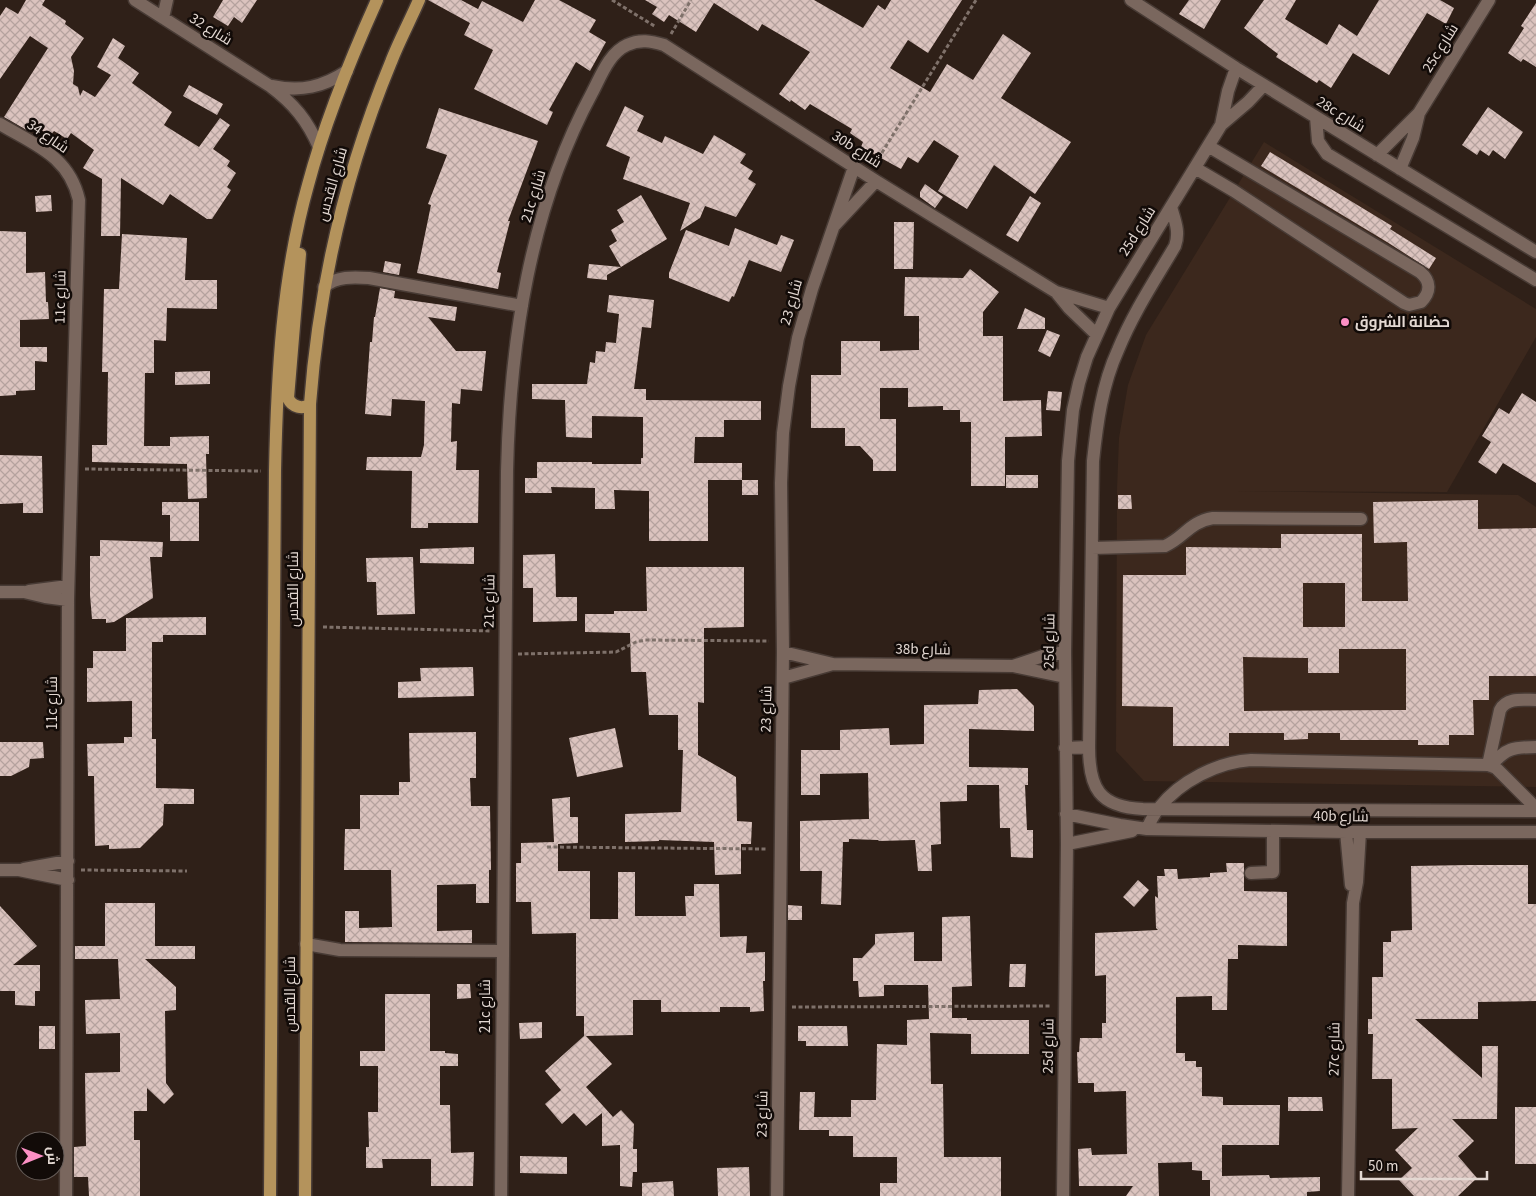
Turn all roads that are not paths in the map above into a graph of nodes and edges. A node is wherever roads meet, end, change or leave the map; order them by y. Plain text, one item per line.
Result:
1 (167, 0) edge
2 (378, 0) edge
3 (419, 0) edge
4 (1131, 0) edge
5 (1489, 0) edge
6 (143, 2) edge
7 (163, 18) junction
8 (639, 41) joint
9 (1236, 68) junction
10 (347, 71) junction
11 (1264, 85) junction
12 (270, 86) junction
13 (1419, 113) junction
14 (1316, 117) junction
15 (0, 124) edge
16 (1221, 125) junction
17 (1208, 146) junction
18 (320, 147) junction
19 (1377, 155) junction
20 (854, 167) junction
21 (1195, 168) junction
22 (1400, 169) junction
23 (872, 178) junction
24 (1171, 207) junction
25 (79, 210) joint
26 (299, 221) junction
27 (832, 229) junction
28 (1536, 252) edge
29 (1536, 280) edge
30 (324, 287) junction
31 (1056, 292) junction
32 (522, 306) junction
33 (1108, 308) junction
34 (1096, 334) junction
35 (310, 404) junction
36 (1361, 519) dead end
37 (1092, 548) junction
38 (68, 586) junction
39 (0, 592) edge
40 (24, 592) junction
41 (68, 600) junction
42 (783, 647) junction
43 (1065, 652) junction
44 (833, 664) junction
45 (1013, 666) junction
46 (1065, 677) junction
47 (783, 678) junction
48 (1536, 700) edge
49 (1089, 747) junction
50 (1536, 747) edge
51 (1065, 748) junction
52 (1489, 766) junction
53 (1158, 809) junction
54 (1536, 810) edge
55 (1066, 814) junction
56 (1146, 828) junction
57 (1273, 831) junction
58 (1346, 832) junction
59 (1360, 832) junction
60 (1536, 832) edge
61 (1067, 844) junction
62 (0, 870) edge
63 (19, 870) junction
64 (68, 870) junction
65 (1251, 873) dead end
66 (1354, 903) junction
67 (306, 944) junction
68 (502, 951) junction
69 (271, 1166) junction
70 (66, 1196) edge
71 (270, 1196) edge
72 (275, 1196) edge
73 (306, 1196) edge
74 (501, 1196) edge
75 (777, 1196) edge
76 (1063, 1196) edge
77 (1348, 1196) edge

1 - 7 street
2 - 10 main road, شارع القدس
3 - 30 main road, شارع القدس
4 - 9 street, 28c شارع
5 - 13 street, 25c شارع
6 - 7 street, شارع 32
7 - 12 street, شارع 32
8 - 20 street, 30b شارع
8 - 32 street, 21c شارع
9 - 11 street, 28c شارع
9 - 16 street, 25d شارع
10 - 12 street, شارع 32
10 - 18 main road, شارع القدس
11 - 14 street, 28c شارع
11 - 16 street, 25d شارع
12 - 18 street, شارع 32
13 - 19 street, 25c شارع
13 - 22 street, 25c شارع
14 - 19 street, 28c شارع
14 - 29 street
15 - 25 street, شارع 34
16 - 17 street, 25d شارع
17 - 21 street, 25d شارع
17 - 21 street
18 - 26 main road, شارع القدس
19 - 22 street, 28c شارع
20 - 23 street, 30b شارع
20 - 27 street, شارع 23
21 - 24 street, 25d شارع
22 - 28 street, 28c شارع
23 - 27 street, شارع 23
23 - 31 street, 30b شارع
24 - 33 street, 25d شارع
24 - 37 street
25 - 38 street, 11c شارع
26 - 35 main road
26 - 69 main road, شارع القدس
27 - 42 street, شارع 23
30 - 32 street
30 - 35 main road, شارع القدس
31 - 33 street, 30b شارع
31 - 34 street, 30b شارع
32 - 68 street, 21c شارع
33 - 34 street, 25d شارع
34 - 43 street, 25d شارع
35 - 67 main road, شارع القدس
36 - 37 street
37 - 49 street
38 - 40 street
38 - 41 street, 11c شارع
39 - 40 street
40 - 41 street
41 - 64 street, 11c شارع
42 - 44 street, 38b شارع
42 - 47 street, شارع 23
43 - 45 street, 38b شارع
43 - 46 street, 25d شارع
44 - 45 street, 38b شارع
44 - 47 street, 38b شارع
45 - 46 street, 38b شارع
46 - 51 street, 25d شارع
47 - 75 street, شارع 23
48 - 52 street
49 - 51 street
49 - 53 street
50 - 52 street
51 - 55 street, 25d شارع
52 - 53 street
52 - 54 street
53 - 54 street
53 - 56 street
55 - 56 street, 40b شارع
55 - 61 street, 25d شارع
56 - 57 street, 40b شارع
56 - 61 street, 40b شارع
57 - 58 street, 40b شارع
57 - 65 street
58 - 59 street, 40b شارع
58 - 66 street, 27c شارع
59 - 60 street, 40b شارع
59 - 66 street, 27c شارع
61 - 76 street, 25d شارع
62 - 63 street
63 - 64 street
63 - 64 street
64 - 70 street, 11c شارع
66 - 77 street, 27c شارع
67 - 68 street
67 - 73 main road, شارع القدس
68 - 74 street, 21c شارع
69 - 71 main road, شارع القدس
69 - 72 main road

